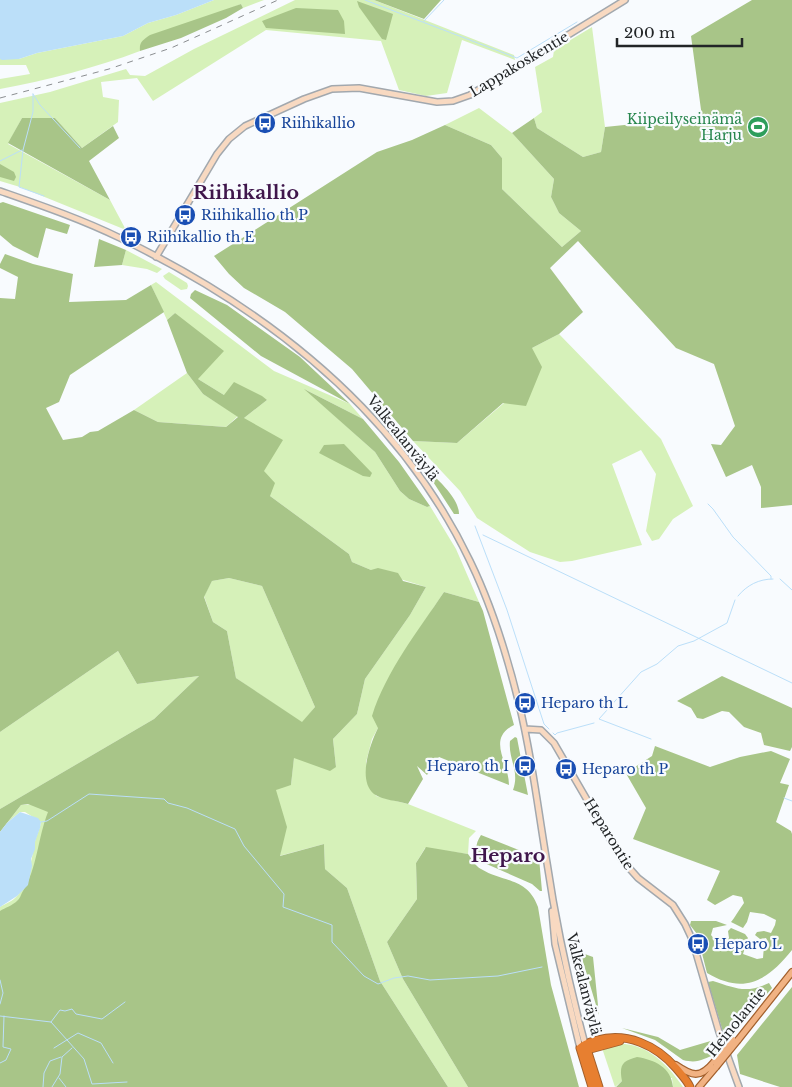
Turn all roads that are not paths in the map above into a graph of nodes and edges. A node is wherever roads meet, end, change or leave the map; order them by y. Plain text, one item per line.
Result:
1 (625, 0) edge
2 (0, 191) edge
3 (156, 257) junction
4 (525, 729) junction
5 (792, 972) edge
6 (584, 1047) junction
7 (670, 1061) junction
8 (715, 1065) junction
9 (592, 1087) edge
10 (599, 1087) edge
11 (690, 1087) edge
12 (699, 1087) edge
13 (739, 1087) edge

1 - 3 main road, Lappakoskentie
2 - 3 main road, Valkealanväylä
3 - 4 main road, Valkealanväylä
4 - 6 main road, Valkealanväylä
4 - 13 main road, Heparontie
5 - 8 main road, Heinolantie, bridge
6 - 7 highway
6 - 9 highway, Valkealanväylä
6 - 10 highway, Valkealanväylä
7 - 8 main road
7 - 11 highway
8 - 12 main road, Heinolantie

